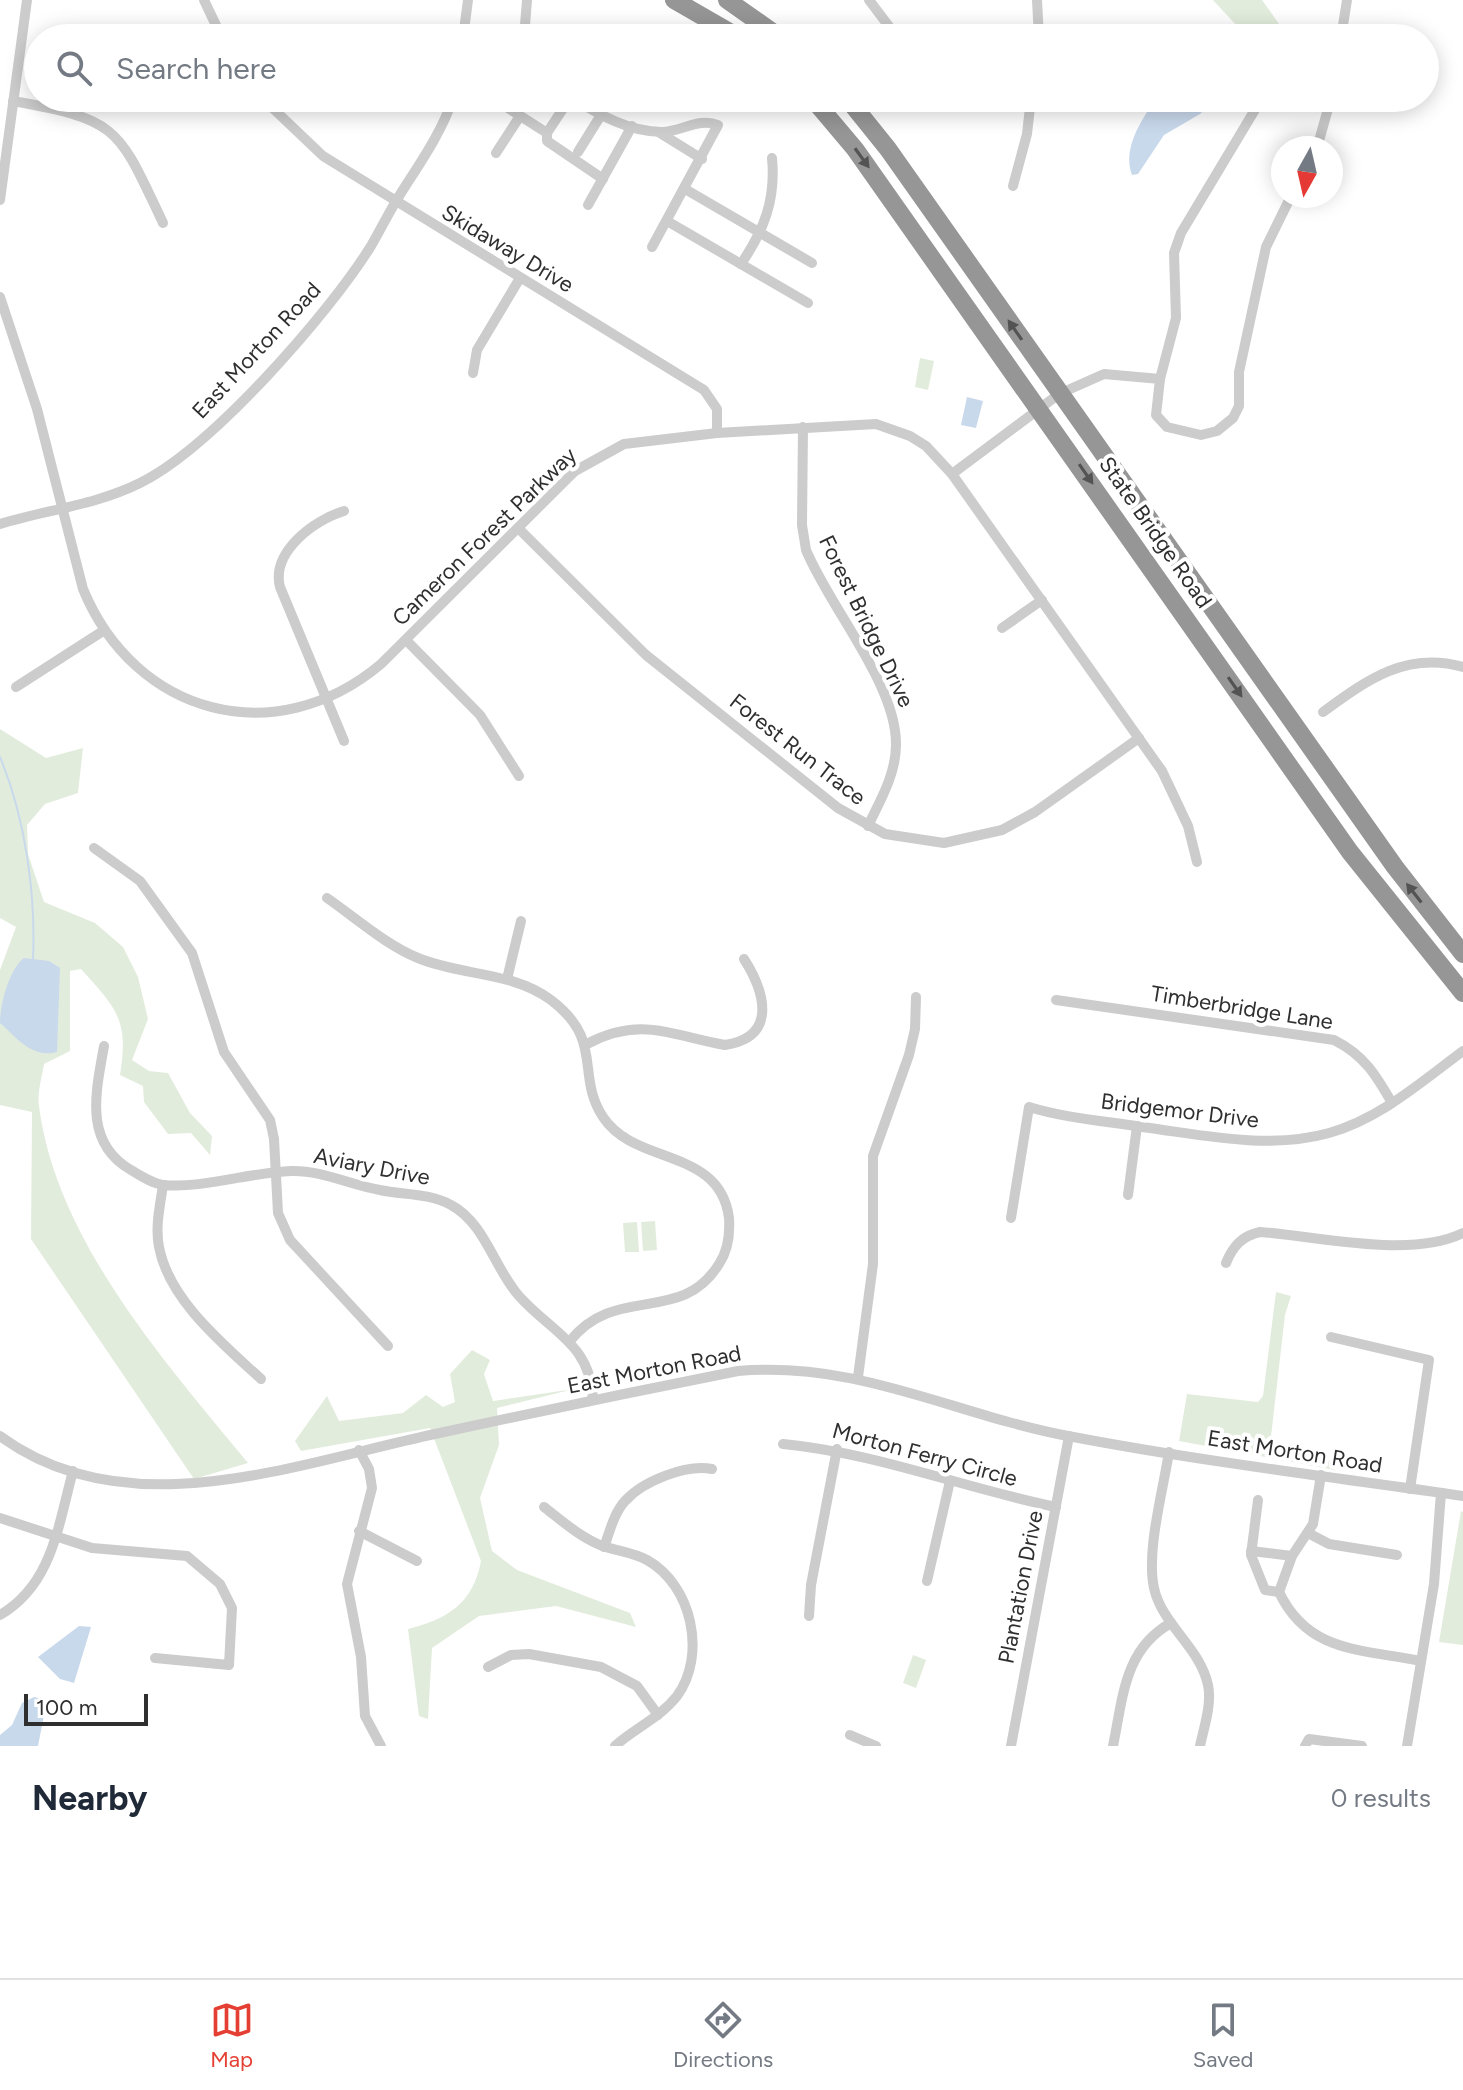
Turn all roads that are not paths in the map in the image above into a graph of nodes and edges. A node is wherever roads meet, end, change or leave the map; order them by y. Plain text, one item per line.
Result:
1 (27, 0) edge
2 (204, 0) edge
3 (468, 0) edge
4 (527, 0) edge
5 (674, 0) edge
6 (727, 0) edge
7 (869, 0) edge
8 (1037, 0) edge
9 (1347, 0) edge
10 (215, 24) edge
11 (465, 24) edge
12 (525, 24) edge
13 (716, 24) edge
14 (761, 24) edge
15 (887, 24) edge
16 (1038, 24) edge
17 (1343, 24) edge
18 (13, 101) junction
19 (24, 103) edge
20 (76, 112) edge
21 (277, 112) edge
22 (447, 112) edge
23 (514, 112) edge
24 (561, 112) edge
25 (596, 112) edge
26 (824, 112) edge
27 (858, 112) edge
28 (1029, 112) edge
29 (1254, 112) edge
30 (1327, 112) edge
31 (601, 115) junction
32 (520, 116) junction
33 (632, 126) junction
34 (658, 132) junction
35 (547, 133) junction
36 (1320, 136) edge
37 (578, 152) dead end
38 (496, 153) dead end
39 (772, 158) dead end
40 (702, 159) junction
41 (603, 179) junction
42 (1013, 186) dead end
43 (685, 189) junction
44 (0, 200) edge
45 (395, 202) junction
46 (588, 205) dead end
47 (1285, 208) edge
48 (667, 221) junction
49 (163, 223) dead end
50 (761, 233) junction
51 (652, 247) dead end
52 (812, 263) dead end
53 (741, 264) junction
54 (520, 278) junction
55 (0, 297) edge
56 (808, 303) dead end
57 (473, 373) dead end
58 (1160, 379) junction
59 (1065, 392) junction
60 (1041, 410) junction
61 (803, 427) junction
62 (717, 433) junction
63 (952, 474) junction
64 (62, 508) junction
65 (344, 511) dead end
66 (0, 524) edge
67 (518, 528) junction
68 (1042, 600) junction
69 (1002, 628) dead end
70 (103, 631) junction
71 (406, 640) junction
72 (1463, 667) edge
73 (16, 687) dead end
74 (327, 699) junction
75 (1323, 712) dead end
76 (1139, 738) junction
77 (344, 741) dead end
78 (519, 776) dead end
79 (868, 826) junction
80 (94, 848) dead end
81 (1197, 862) dead end
82 (327, 898) dead end
83 (521, 921) dead end
84 (1463, 954) edge
85 (744, 959) dead end
86 (507, 979) junction
87 (1463, 993) edge
88 (916, 997) dead end
89 (1056, 1000) dead end
90 (587, 1044) junction
91 (104, 1046) dead end
92 (1463, 1051) edge
93 (1392, 1103) junction
94 (1137, 1126) junction
95 (276, 1172) junction
96 (163, 1185) junction
97 (1128, 1195) dead end
98 (1011, 1218) dead end
99 (1463, 1233) edge
100 (1226, 1263) dead end
101 (1331, 1337) dead end
102 (570, 1341) junction
103 (388, 1346) dead end
104 (858, 1377) junction
105 (261, 1379) dead end
106 (593, 1400) junction
107 (0, 1436) edge
108 (1069, 1436) junction
109 (783, 1444) dead end
110 (837, 1449) junction
111 (359, 1450) junction
112 (1169, 1452) junction
113 (712, 1469) dead end
114 (73, 1471) junction
115 (1321, 1475) junction
116 (950, 1481) junction
117 (1410, 1489) junction
118 (1441, 1493) junction
119 (1463, 1496) edge
120 (1258, 1500) dead end
121 (544, 1507) dead end
122 (1056, 1507) junction
123 (0, 1518) edge
124 (359, 1531) junction
125 (1308, 1533) junction
126 (55, 1537) junction
127 (604, 1547) junction
128 (1251, 1551) junction
129 (1397, 1555) dead end
130 (1292, 1556) junction
131 (417, 1561) dead end
132 (927, 1581) dead end
133 (1279, 1592) junction
134 (0, 1615) edge
135 (809, 1616) dead end
136 (1171, 1623) junction
137 (155, 1658) dead end
138 (1421, 1661) junction
139 (488, 1667) dead end
140 (658, 1715) junction
141 (850, 1735) dead end
142 (381, 1746) edge
143 (615, 1746) edge
144 (876, 1746) edge
145 (1011, 1746) edge
146 (1113, 1746) edge
147 (1200, 1746) edge
148 (1305, 1746) edge
149 (1362, 1746) edge
150 (1407, 1746) edge

1 - 18 street
2 - 10 street
3 - 11 street
4 - 12 street
5 - 13 highway
6 - 14 highway
7 - 15 street
8 - 16 street
9 - 17 street
18 - 19 street
18 - 44 street
20 - 49 street
21 - 45 street, Skidaway Drive
22 - 45 street, East Morton Road
23 - 32 street
24 - 35 street
25 - 31 street
26 -> 60 highway, State Bridge Road
59 -> 27 highway, State Bridge Road
28 - 42 street
29 - 58 street
30 - 36 street
31 - 33 street
31 - 37 street
32 - 35 street
32 - 38 street
33 - 34 street
33 - 41 street
34 - 40 street
34 - 40 street
35 - 41 street
39 - 50 street
40 - 43 street
41 - 46 street
43 - 48 street
43 - 50 street
45 - 54 street, Skidaway Drive
45 - 64 street, East Morton Road
47 - 58 street
48 - 51 street
48 - 53 street
50 - 52 street
50 - 53 street
53 - 56 street
54 - 57 street
54 - 62 street, Skidaway Drive
55 - 64 street, Cameron Forest Parkway
58 - 59 street
59 - 60 street
84 -> 59 highway, State Bridge Road
60 - 63 street
60 -> 87 highway, State Bridge Road
61 - 62 street, Cameron Forest Parkway
61 - 63 street, Cameron Forest Parkway
61 - 79 street, Forest Bridge Drive
62 - 67 street, Cameron Forest Parkway
63 - 68 street, Cameron Forest Parkway
64 - 66 street, East Morton Road
64 - 70 street, Cameron Forest Parkway
65 - 74 street
67 - 71 street, Cameron Forest Parkway
67 - 79 street, Forest Run Trace
68 - 69 street
68 - 76 street, Cameron Forest Parkway
70 - 73 street
70 - 74 street, Cameron Forest Parkway
71 - 74 street, Cameron Forest Parkway
71 - 78 street
72 - 75 street
74 - 77 street
76 - 79 street, Forest Run Trace
76 - 81 street, Cameron Forest Parkway
80 - 95 street
82 - 86 street
83 - 86 street
85 - 90 street
86 - 90 street
88 - 104 street
89 - 93 street, Timberbridge Lane
90 - 102 street
91 - 96 street
92 - 93 street, Bridgemor Drive
93 - 94 street, Bridgemor Drive
94 - 97 street
94 - 98 street, Bridgemor Drive
95 - 96 street, Aviary Drive
95 - 102 street, Aviary Drive
95 - 103 street
96 - 105 street
99 - 100 street
101 - 117 street
102 - 106 street, Aviary Drive
104 - 106 street, East Morton Road
104 - 108 street, East Morton Road
106 - 111 street, East Morton Road
107 - 114 street, East Morton Road
108 - 112 street, East Morton Road
108 - 122 street, Plantation Drive
109 - 110 street, Morton Ferry Circle
110 - 116 street, Morton Ferry Circle
110 - 135 street
111 - 114 street, East Morton Road
111 - 124 street
112 - 115 street, East Morton Road
112 - 136 street
113 - 127 street
114 - 126 street
115 - 117 street, East Morton Road
115 - 125 street
116 - 122 street, Morton Ferry Circle
116 - 132 street
117 - 118 street, East Morton Road
118 - 119 street, East Morton Road
118 - 138 street
120 - 128 street
121 - 127 street
122 - 145 street, Plantation Drive
123 - 126 street
124 - 131 street
124 - 142 street
125 - 129 street
125 - 130 street
126 - 134 street
126 - 137 street
127 - 140 street
128 - 130 street
128 - 133 street
130 - 133 street
133 - 138 street
136 - 146 street
136 - 147 street
138 - 150 street
139 - 140 street
140 - 143 street
141 - 144 street
148 - 149 street

